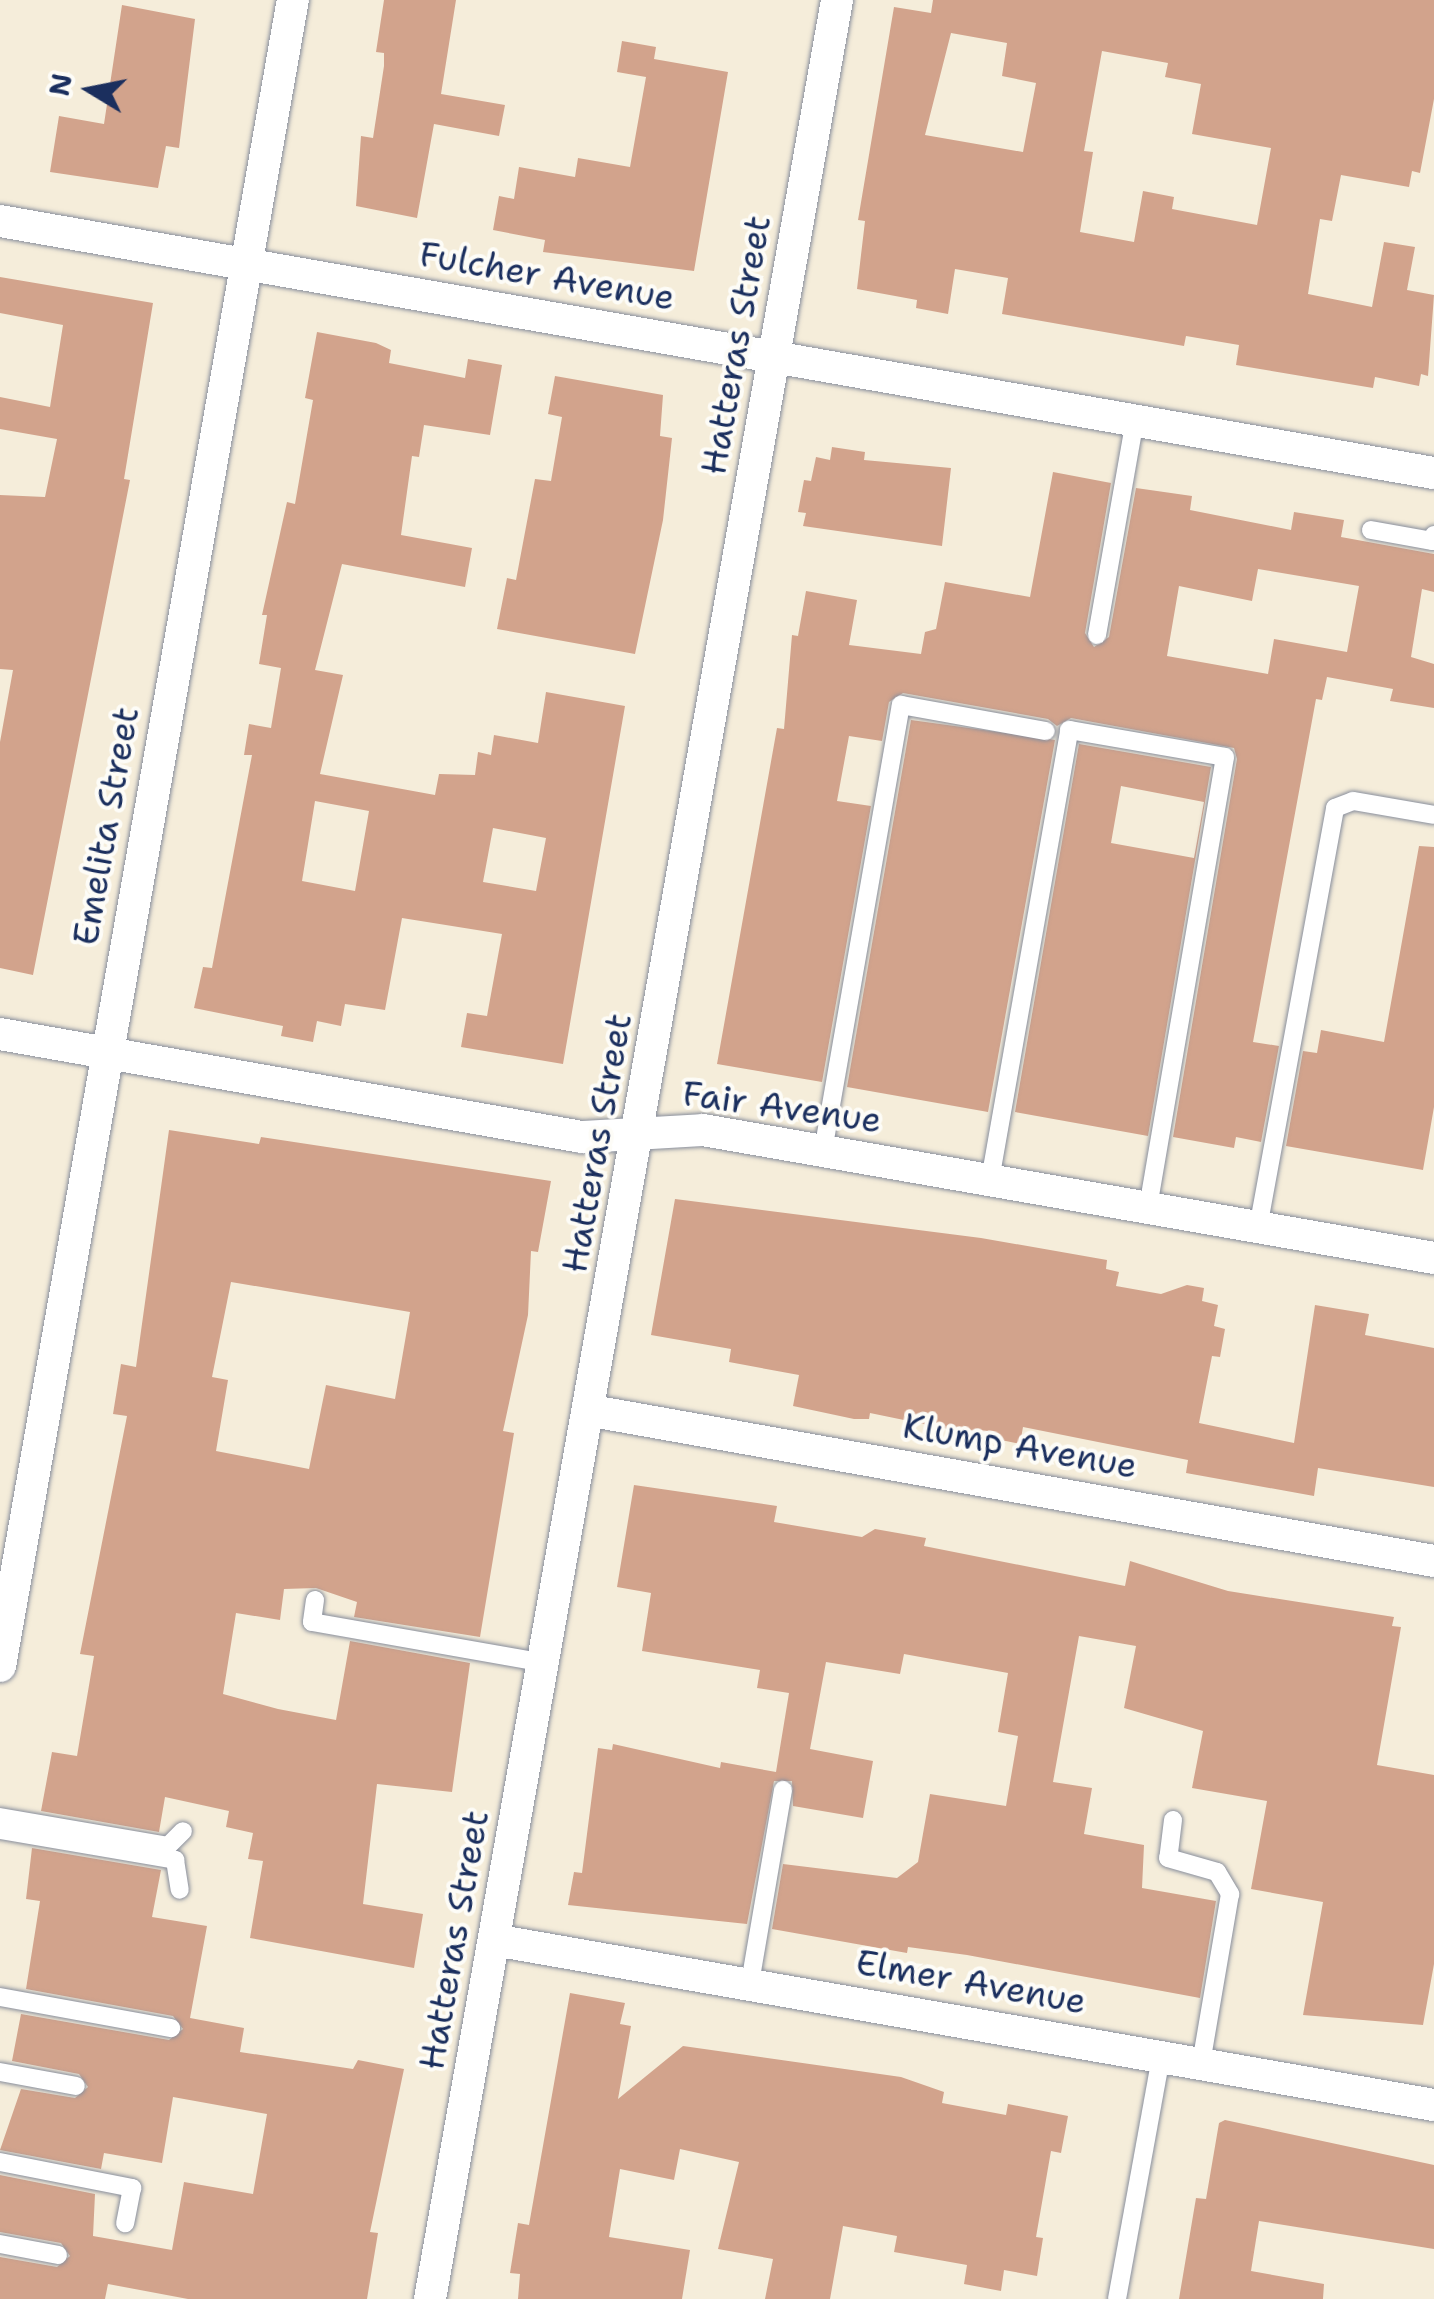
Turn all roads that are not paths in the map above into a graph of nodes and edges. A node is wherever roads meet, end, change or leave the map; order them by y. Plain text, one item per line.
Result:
1 (293, 0) edge
2 (837, 0) edge
3 (0, 221) edge
4 (246, 264) junction
5 (774, 357) junction
6 (1135, 420) junction
7 (1434, 474) edge
8 (1370, 530) dead end
9 (1434, 535) edge
10 (1097, 634) dead end
11 (1046, 731) dead end
12 (1434, 816) edge
13 (0, 1034) edge
14 (106, 1053) junction
15 (640, 1131) junction
16 (823, 1152) junction
17 (990, 1180) junction
18 (1148, 1209) junction
19 (1258, 1228) junction
20 (1434, 1258) edge
21 (592, 1411) junction
22 (1434, 1561) edge
23 (315, 1600) dead end
24 (544, 1663) junction
25 (0, 1666) edge
26 (783, 1790) dead end
27 (0, 1817) edge
28 (1173, 1820) dead end
29 (0, 1830) edge
30 (183, 1831) dead end
31 (180, 1890) dead end
32 (494, 1940) junction
33 (750, 1983) junction
34 (0, 1997) edge
35 (171, 2028) dead end
36 (1161, 2057) junction
37 (1201, 2064) junction
38 (0, 2072) edge
39 (76, 2086) dead end
40 (1434, 2105) edge
41 (0, 2162) edge
42 (126, 2223) dead end
43 (0, 2244) edge
44 (58, 2255) dead end
45 (430, 2299) edge
46 (1117, 2299) edge

1 - 4 street, Emelita Street
2 - 5 street, Hatteras Street
3 - 4 street, Fulcher Avenue
4 - 5 street, Fulcher Avenue
4 - 14 street, Emelita Street
5 - 6 street, Fulcher Avenue
5 - 15 street, Hatteras Street
6 - 7 street, Fulcher Avenue
6 - 10 lane
8 - 9 lane
11 - 16 lane
12 - 19 lane
13 - 14 street, Fair Avenue
14 - 15 street, Fair Avenue
14 - 25 street, Emelita Street
15 - 16 street, Fair Avenue
15 - 21 street, Hatteras Street
16 - 17 street, Fair Avenue
17 - 18 street, Fair Avenue
17 - 18 lane
18 - 19 street, Fair Avenue
19 - 20 street, Fair Avenue
21 - 22 street, Klump Avenue
21 - 24 street, Hatteras Street
23 - 24 lane
24 - 32 street, Hatteras Street
26 - 33 lane
27 - 30 lane
28 - 37 lane
29 - 31 lane
32 - 33 street, Elmer Avenue
32 - 45 street, Hatteras Street
33 - 36 street, Elmer Avenue
34 - 35 lane
36 - 37 street, Elmer Avenue
36 - 46 lane
37 - 40 street, Elmer Avenue
38 - 39 lane
41 - 42 lane
43 - 44 lane

